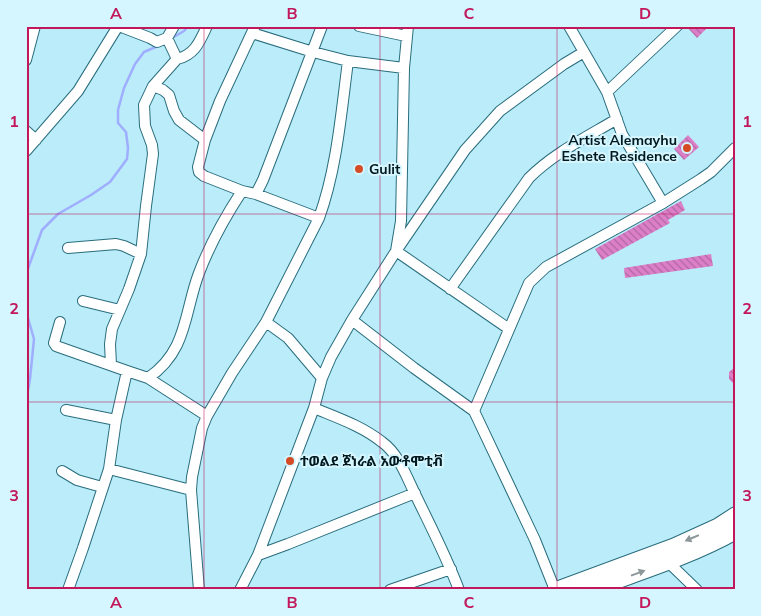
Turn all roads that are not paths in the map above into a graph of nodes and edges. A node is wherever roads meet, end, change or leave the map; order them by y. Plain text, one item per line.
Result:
1 (35, 26) edge
2 (119, 26) edge
3 (174, 26) edge
4 (207, 26) edge
5 (322, 26) edge
6 (569, 26) edge
7 (677, 26) edge
8 (365, 27) edge
9 (254, 30) edge
10 (407, 31) edge
11 (167, 38) junction
12 (313, 52) junction
13 (584, 52) junction
14 (177, 59) junction
15 (26, 60) edge
16 (348, 61) junction
17 (404, 68) junction
18 (153, 86) junction
19 (607, 92) junction
20 (617, 119) junction
21 (26, 132) edge
22 (36, 140) junction
23 (205, 140) junction
24 (735, 148) edge
25 (26, 151) edge
26 (242, 191) junction
27 (256, 194) junction
28 (663, 203) junction
29 (319, 218) junction
30 (68, 248) dead end
31 (396, 251) junction
32 (141, 254) junction
33 (450, 289) junction
34 (83, 301) dead end
35 (120, 310) junction
36 (352, 320) junction
37 (60, 322) dead end
38 (266, 322) junction
39 (509, 329) junction
40 (111, 366) junction
41 (127, 371) junction
42 (148, 378) junction
43 (322, 378) junction
44 (314, 408) junction
45 (66, 410) dead end
46 (474, 411) junction
47 (207, 416) junction
48 (116, 420) junction
49 (109, 469) junction
50 (62, 471) dead end
51 (102, 487) junction
52 (192, 490) junction
53 (415, 493) junction
54 (735, 515) edge
55 (735, 532) edge
56 (258, 555) junction
57 (668, 562) junction
58 (451, 569) junction
59 (68, 590) edge
60 (199, 590) edge
61 (240, 590) edge
62 (390, 590) edge
63 (459, 590) edge
64 (555, 590) edge
65 (592, 590) edge
66 (697, 590) edge

1 - 15 street
2 - 11 street
2 - 22 street
3 - 11 street
4 - 14 street
5 - 12 street
6 - 13 street
7 - 19 street
8 - 10 street
9 - 12 street
9 - 23 street
10 - 17 street
11 - 14 street
12 - 16 street
12 - 27 street
13 - 19 street
13 - 31 street
14 - 18 street
16 - 17 street
16 - 29 street
17 - 31 street
18 - 23 street
18 - 32 street
19 - 20 street
20 - 28 street
20 - 33 street
21 - 22 street
22 - 25 street
23 - 26 street
24 - 28 street
26 - 27 street
26 - 42 street
27 - 29 street
28 - 39 street
29 - 38 street
30 - 32 street
31 - 33 street
31 - 36 street
32 - 35 street
33 - 39 street
34 - 35 street
35 - 40 street
36 - 43 street
36 - 46 street
37 - 40 street
38 - 43 street
38 - 47 street
39 - 46 street
40 - 41 street
41 - 42 street
41 - 48 street
42 - 47 street
43 - 44 street
44 - 53 street
44 - 56 street
45 - 48 street
46 - 64 street
47 - 52 street
48 - 49 street
49 - 51 street
49 - 52 street
50 - 51 street
51 - 59 street
52 - 60 street
53 - 56 street
53 - 58 street
54 -> 64 main road
55 - 57 main road
56 - 61 street
65 -> 57 main road
57 - 66 street
58 - 62 street
58 - 63 street

